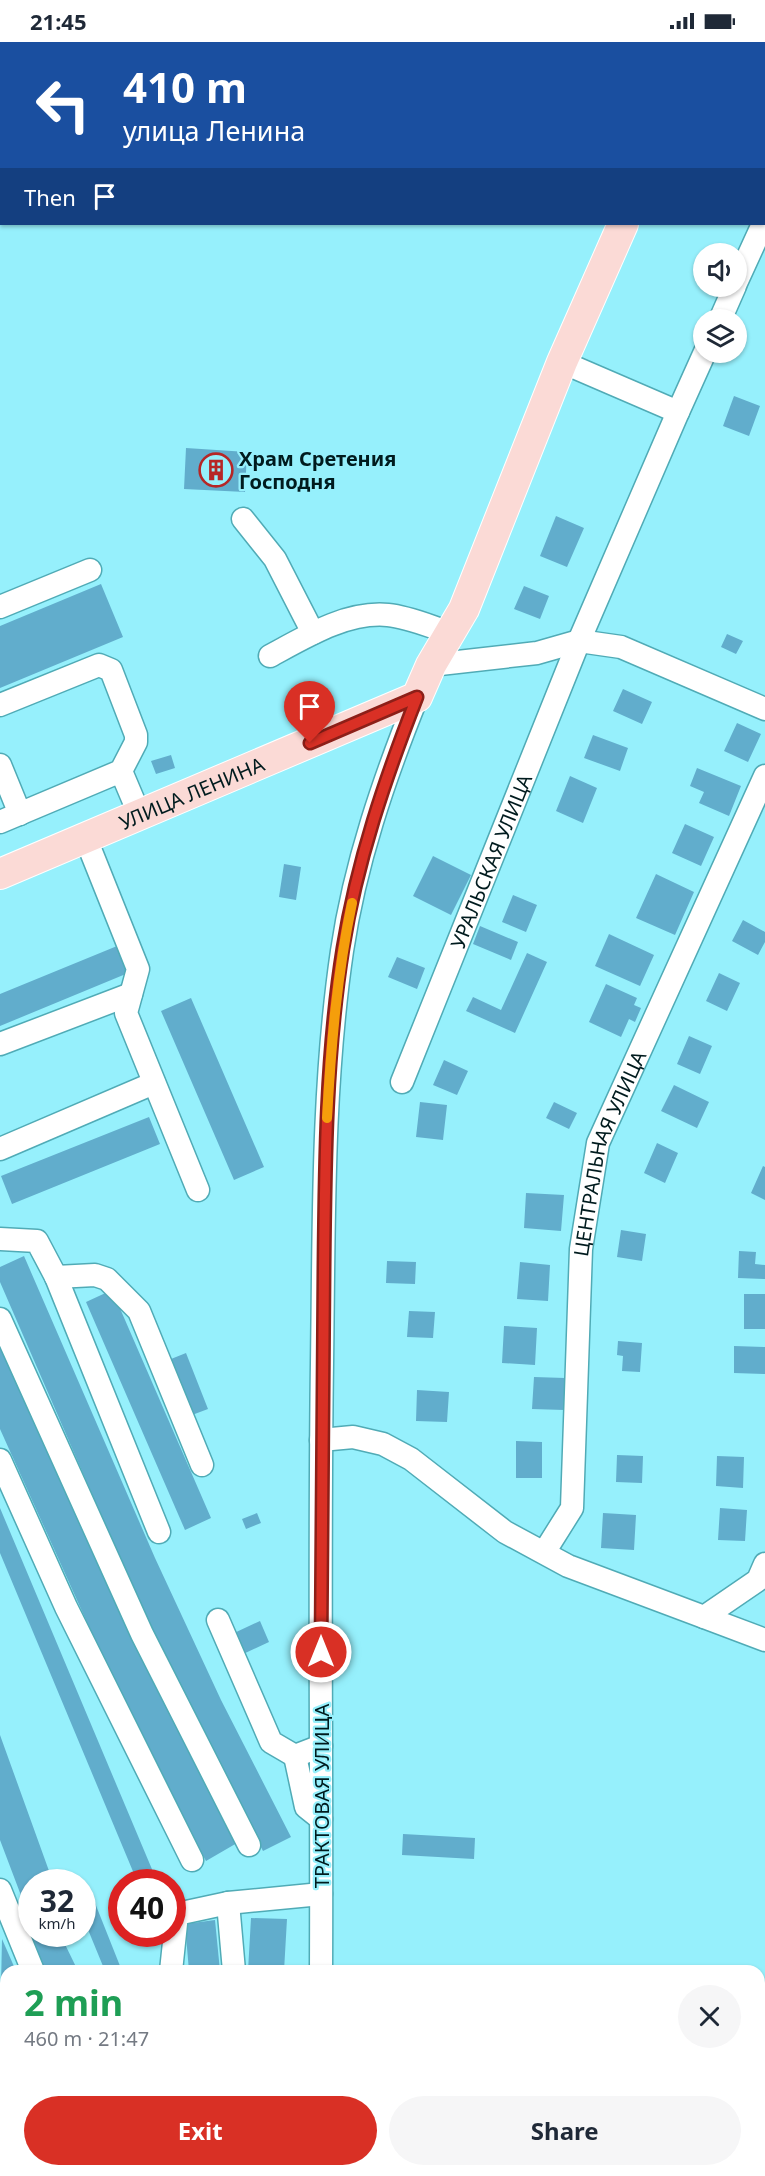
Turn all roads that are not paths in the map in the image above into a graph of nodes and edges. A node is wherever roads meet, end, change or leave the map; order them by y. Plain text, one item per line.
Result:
1 (623, 225) edge
2 (763, 225) edge
3 (747, 260) edge
4 (562, 362) junction
5 (700, 363) edge
6 (678, 412) junction
7 (243, 519) dead end
8 (90, 570) dead end
9 (0, 607) edge
10 (313, 633) junction
11 (452, 633) junction
12 (579, 641) junction
13 (270, 656) dead end
14 (431, 665) junction
15 (417, 697) junction
16 (0, 705) edge
17 (765, 710) edge
18 (0, 765) edge
19 (122, 771) junction
20 (765, 776) edge
21 (140, 816) junction
22 (10, 818) edge
23 (86, 839) junction
24 (1, 871) edge
25 (131, 994) junction
26 (0, 1044) edge
27 (402, 1082) dead end
28 (154, 1083) junction
29 (0, 1149) edge
30 (198, 1190) dead end
31 (0, 1239) edge
32 (56, 1277) junction
33 (0, 1319) edge
34 (321, 1440) junction
35 (0, 1460) edge
36 (202, 1465) dead end
37 (159, 1532) dead end
38 (545, 1551) junction
39 (765, 1564) edge
40 (704, 1617) junction
41 (218, 1620) dead end
42 (765, 1640) edge
43 (321, 1746) junction
44 (295, 1756) junction
45 (321, 1818) junction
46 (249, 1845) dead end
47 (192, 1860) dead end
48 (0, 1890) edge
49 (321, 1894) junction
50 (228, 1903) junction
51 (7, 1927) edge
52 (29, 1965) edge
53 (172, 1965) edge
54 (233, 1965) edge
55 (321, 1965) edge

1 - 4 main road
2 - 3 street
4 - 6 street
4 - 11 main road
5 - 6 street
6 - 12 street, УРАЛЬСКАЯ УЛИЦА
7 - 10 street
8 - 9 street
10 - 11 street
10 - 13 street
11 - 14 main road
12 - 14 street
12 - 17 street
12 - 27 street, УРАЛЬСКАЯ УЛИЦА
14 - 15 main road
15 - 21 main road, УЛИЦА ЛЕНИНА
15 - 34 street, ТРАКТОВАЯ УЛИЦА
16 - 19 street
18 - 22 street
19 - 21 street
19 - 22 street
20 - 38 street, ЦЕНТРАЛЬНАЯ УЛИЦА
21 - 23 main road, УЛИЦА ЛЕНИНА
23 - 24 main road, УЛИЦА ЛЕНИНА
23 - 25 street
25 - 26 street
25 - 28 street
28 - 29 street
28 - 30 street
31 - 32 street
32 - 36 street
32 - 37 street
33 - 46 street
34 - 38 street
34 - 43 street, ТРАКТОВАЯ УЛИЦА
35 - 47 street
38 - 40 street
39 - 40 street
40 - 42 street
41 - 44 street
43 - 44 street
43 - 45 street, ТРАКТОВАЯ УЛИЦА
44 - 45 street
45 - 49 street, ТРАКТОВАЯ УЛИЦА
48 - 51 street
49 - 50 street
49 - 55 street, ТРАКТОВАЯ УЛИЦА
50 - 53 street
50 - 54 street
51 - 52 street

